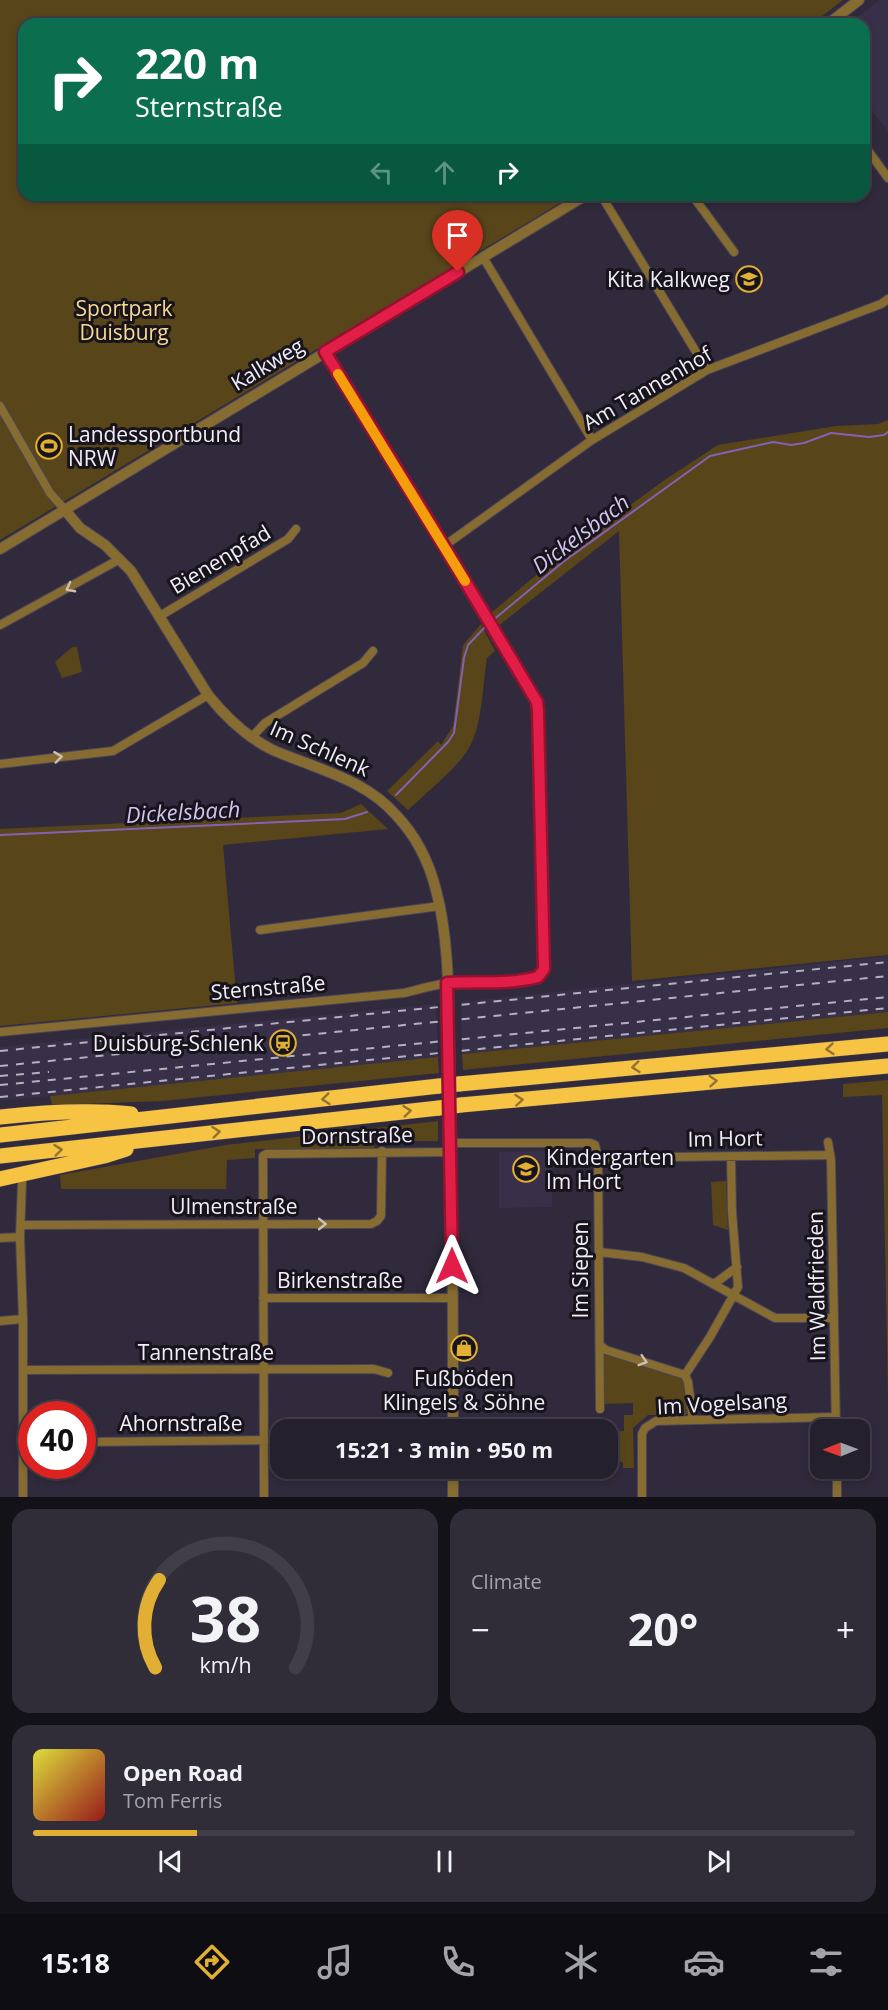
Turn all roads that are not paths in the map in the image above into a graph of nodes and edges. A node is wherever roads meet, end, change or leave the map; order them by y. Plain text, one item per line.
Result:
1 (859, 0) edge
2 (836, 18) edge
3 (870, 154) edge
4 (888, 178) edge
5 (576, 201) edge
6 (605, 201) edge
7 (696, 201) edge
8 (734, 252) dead end
9 (483, 257) junction
10 (888, 299) edge
11 (325, 352) junction
12 (707, 370) junction
13 (0, 406) edge
14 (592, 440) junction
15 (64, 510) junction
16 (296, 529) dead end
17 (444, 546) junction
18 (0, 549) edge
19 (120, 559) junction
20 (160, 616) junction
21 (0, 625) edge
22 (373, 651) dead end
23 (208, 695) junction
24 (251, 738) junction
25 (0, 764) edge
26 (440, 906) junction
27 (260, 930) dead end
28 (447, 983) junction
29 (0, 1032) edge
30 (888, 1044) edge
31 (888, 1066) edge
32 (0, 1117) edge
33 (155, 1117) junction
34 (0, 1136) edge
35 (158, 1138) junction
36 (828, 1142) dead end
37 (451, 1148) junction
38 (382, 1152) junction
39 (830, 1155) junction
40 (0, 1156) edge
41 (731, 1156) junction
42 (598, 1158) junction
43 (11, 1179) edge
44 (263, 1224) junction
45 (21, 1225) junction
46 (20, 1237) junction
47 (0, 1238) edge
48 (599, 1252) junction
49 (737, 1267) junction
50 (714, 1284) junction
51 (734, 1295) junction
52 (263, 1298) junction
53 (452, 1298) junction
54 (834, 1318) junction
55 (23, 1319) junction
56 (0, 1321) edge
57 (601, 1346) junction
58 (264, 1369) junction
59 (23, 1370) junction
60 (388, 1373) dead end
61 (685, 1375) junction
62 (25, 1401) edge
63 (600, 1409) dead end
64 (836, 1417) joint
65 (453, 1419) edge
66 (693, 1420) junction
67 (264, 1440) junction
68 (270, 1440) edge
69 (96, 1442) edge
70 (24, 1479) edge
71 (453, 1479) edge
72 (837, 1479) edge
73 (23, 1497) edge
74 (264, 1497) edge
75 (453, 1497) edge
76 (642, 1497) edge
77 (837, 1497) edge

1 - 2 street
3 - 4 street
5 - 9 street, Kalkweg
6 - 12 street
7 - 8 street
9 - 11 street, Kalkweg
9 - 14 street
10 - 12 street, Am Tannenhof
11 - 15 street, Kalkweg
11 - 17 street
12 - 14 street, Am Tannenhof
13 - 15 street
14 - 17 street, Am Tannenhof
15 - 18 street, Kalkweg
15 - 19 street, Im Schlenk
16 - 20 street, Bienenpfad
17 - 28 street, Sternstraße
19 - 20 street, Im Schlenk
19 -> 21 street
20 - 23 street, Im Schlenk
22 - 24 street
23 - 24 street, Im Schlenk
25 -> 23 street
24 - 26 street, Im Schlenk
26 - 27 street
26 - 28 street, Im Schlenk
28 - 29 street, Sternstraße
28 - 37 street, Im Schlenk
30 -> 33 highway, bridge
35 -> 31 highway, bridge
32 - 33 highway
33 - 34 highway
40 -> 35 highway
35 - 43 highway
36 - 39 street, Im Waldfrieden
37 - 38 street, Dornstraße
37 - 42 street
37 - 53 street, Im Schlenk
44 -> 38 street, Ulmenstraße
38 - 44 street, Dornstraße
39 - 41 street, Im Hort
39 - 54 street, Im Waldfrieden
41 - 42 street, Im Hort
41 - 49 street
42 - 48 street, Im Siepen
43 - 45 street
44 - 45 street, Ulmenstraße
44 - 52 street
45 - 46 street
46 - 47 street
46 - 55 street
48 - 50 street
48 - 57 street, Im Siepen
49 - 50 street
49 - 51 street
50 - 51 street
51 - 54 street
51 - 61 street
52 - 53 street, Birkenstraße
52 - 58 street
53 - 65 street, Im Schlenk
54 - 64 street, Im Waldfrieden
55 - 56 street
55 - 59 street
57 -> 61 street
57 - 63 street, Im Siepen
58 - 59 street, Tannenstraße
58 - 60 street, Tannenstraße
58 - 67 street
59 - 62 street
61 - 66 street
64 - 66 street, Im Vogelsang
66 - 76 street, Im Vogelsang
67 - 68 street, Ahornstraße
67 - 69 street, Ahornstraße
67 - 74 street
70 - 73 street
71 - 75 street
72 - 77 street

